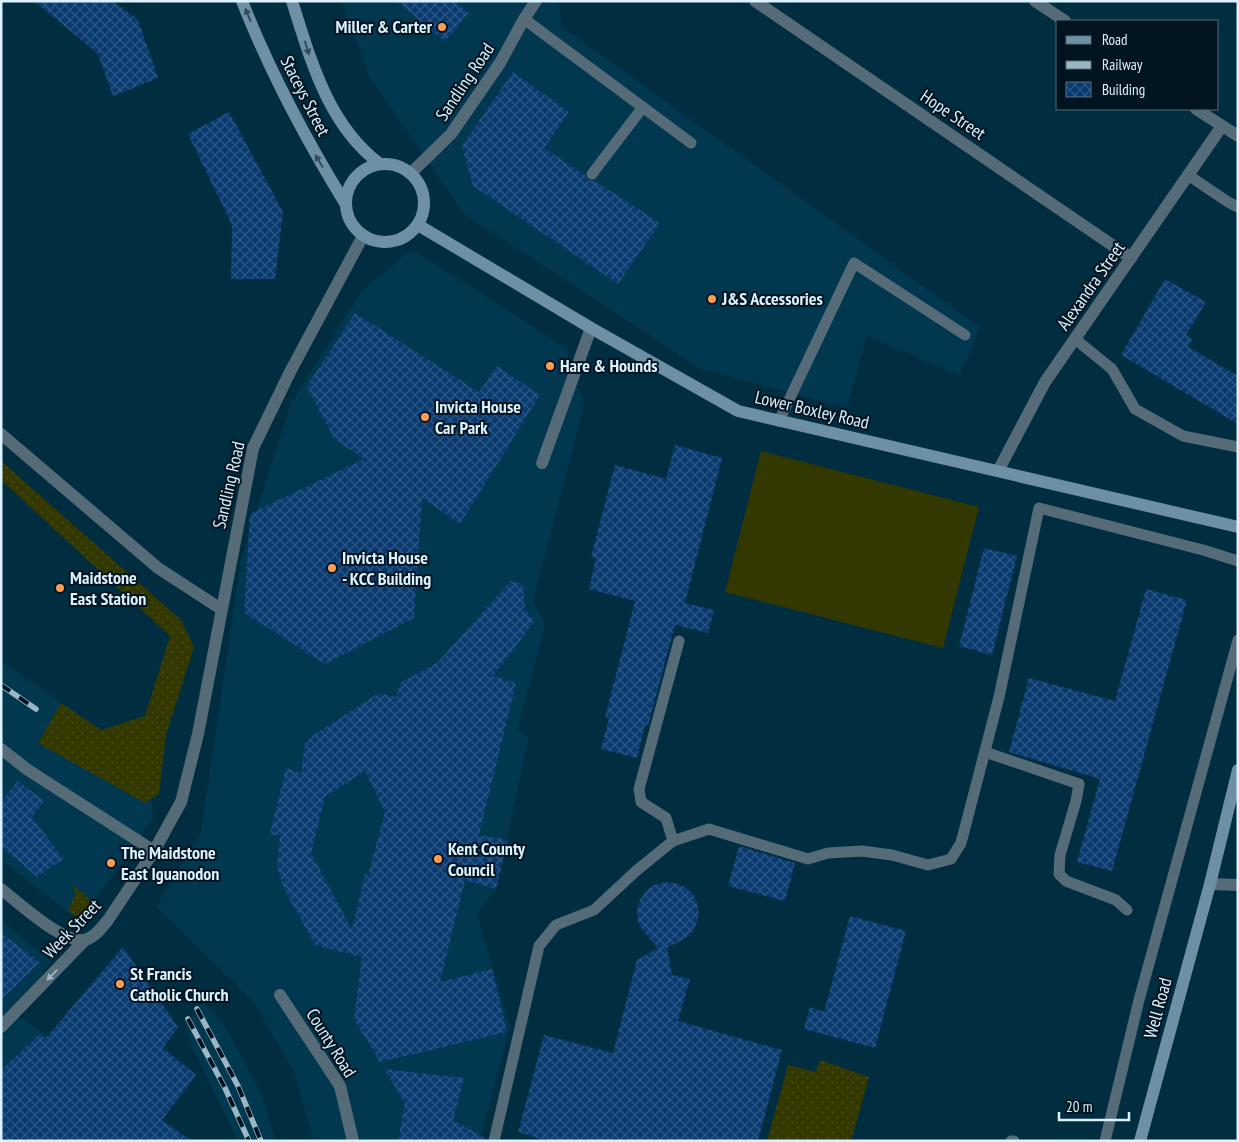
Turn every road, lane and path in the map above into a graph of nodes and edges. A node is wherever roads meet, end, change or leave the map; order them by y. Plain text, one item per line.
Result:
1 (242, 1) edge
2 (292, 1) edge
3 (536, 1) edge
4 (755, 1) edge
5 (1035, 1) edge
6 (524, 19) junction
7 (1064, 20) edge
8 (643, 107) junction
9 (1198, 110) edge
10 (1222, 126) junction
11 (1238, 136) edge
12 (691, 143) dead end
13 (380, 164) junction
14 (411, 173) junction
15 (592, 174) dead end
16 (1188, 175) junction
17 (344, 203) junction
18 (1238, 207) edge
19 (418, 225) junction
20 (363, 236) junction
21 (1131, 258) junction
22 (591, 328) junction
23 (965, 335) dead end
24 (1075, 339) junction
25 (779, 421) junction
26 (1, 434) edge
27 (1238, 447) edge
28 (542, 463) dead end
29 (998, 472) junction
30 (1238, 528) edge
31 (1238, 561) edge
32 (221, 609) junction
33 (1238, 640) edge
34 (680, 641) dead end
35 (198, 734) joint
36 (1, 749) edge
37 (984, 752) junction
38 (1238, 770) edge
39 (673, 841) junction
40 (154, 851) junction
41 (1210, 884) junction
42 (1238, 884) edge
43 (1, 889) edge
44 (1127, 910) dead end
45 (86, 940) junction
46 (280, 995) dead end
47 (1, 1027) edge
48 (353, 1141) edge
49 (494, 1141) edge
50 (1104, 1141) edge
51 (1140, 1141) edge

17 -> 1 main road, Staceys Street
2 -> 13 main road, Staceys Street
3 - 6 street, Sandling Road
4 - 21 street, Hope Street
5 - 7 street
6 - 8 lane
6 - 14 street, Sandling Road
8 - 12 lane
8 - 15 lane
9 - 10 street
10 - 11 street
10 - 16 street, Alexandra Street
13 - 14 main road
13 - 17 main road
14 - 19 main road
16 - 18 lane
16 - 21 street, Alexandra Street
17 - 20 main road
19 - 20 main road
19 - 22 main road, Lower Boxley Road
20 - 32 street, Sandling Road
21 - 24 street, Alexandra Street
22 - 25 main road, Lower Boxley Road
22 - 28 street
23 - 25 lane
24 - 27 lane
24 - 29 street, Alexandra Street
25 - 29 main road, Lower Boxley Road
26 - 32 street
29 - 30 main road, Lower Boxley Road
31 - 37 lane
32 - 35 street, Sandling Road
33 - 50 lane
34 - 39 lane
35 - 40 street, Week Street
36 - 40 street
37 - 39 lane
37 - 44 lane
38 - 41 main road
39 - 49 lane
40 - 45 street, Week Street
41 - 42 street
41 - 51 main road, Well Road
43 - 45 street
45 -> 47 street, Week Street
46 - 48 street, County Road

